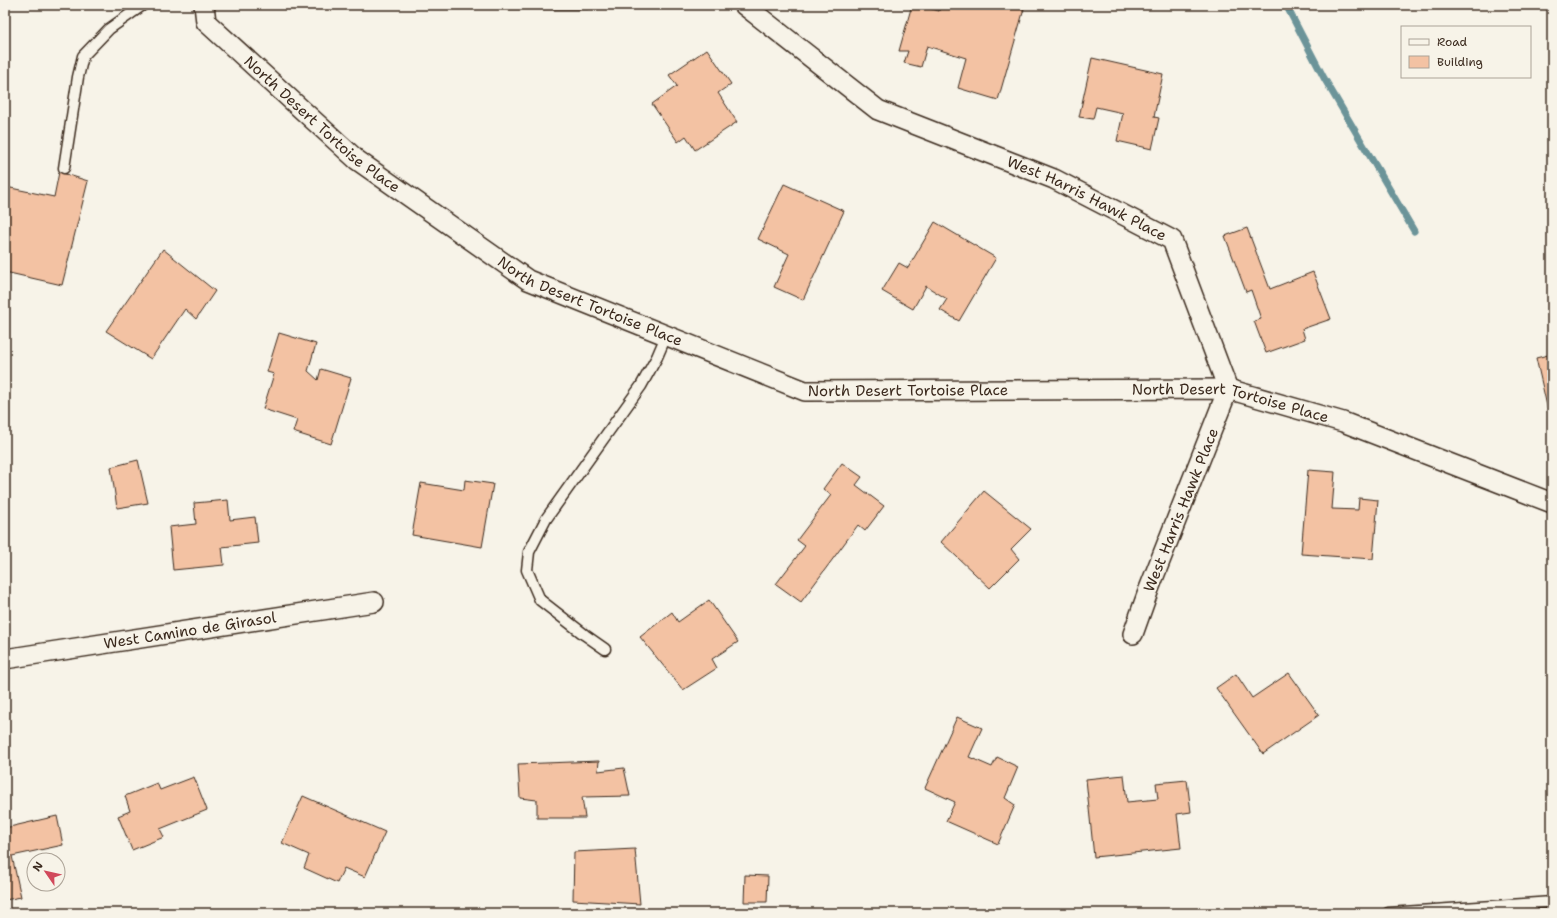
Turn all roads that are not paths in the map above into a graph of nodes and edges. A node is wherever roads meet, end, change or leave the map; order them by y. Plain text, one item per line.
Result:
1 (143, 5) edge
2 (204, 5) edge
3 (744, 5) edge
4 (64, 168) dead end
5 (666, 336) junction
6 (1228, 389) junction
7 (1552, 503) edge
8 (374, 602) dead end
9 (1133, 634) dead end
10 (605, 649) dead end
11 (5, 659) edge
12 (1552, 902) edge
13 (1388, 913) edge

1 - 4 lane
2 - 5 street, North Desert Tortoise Place
3 - 6 street, West Harris Hawk Place
5 - 6 street, North Desert Tortoise Place
5 - 10 lane
6 - 7 street, North Desert Tortoise Place
6 - 9 street, West Harris Hawk Place
8 - 11 street, West Camino de Girasol
12 - 13 lane

